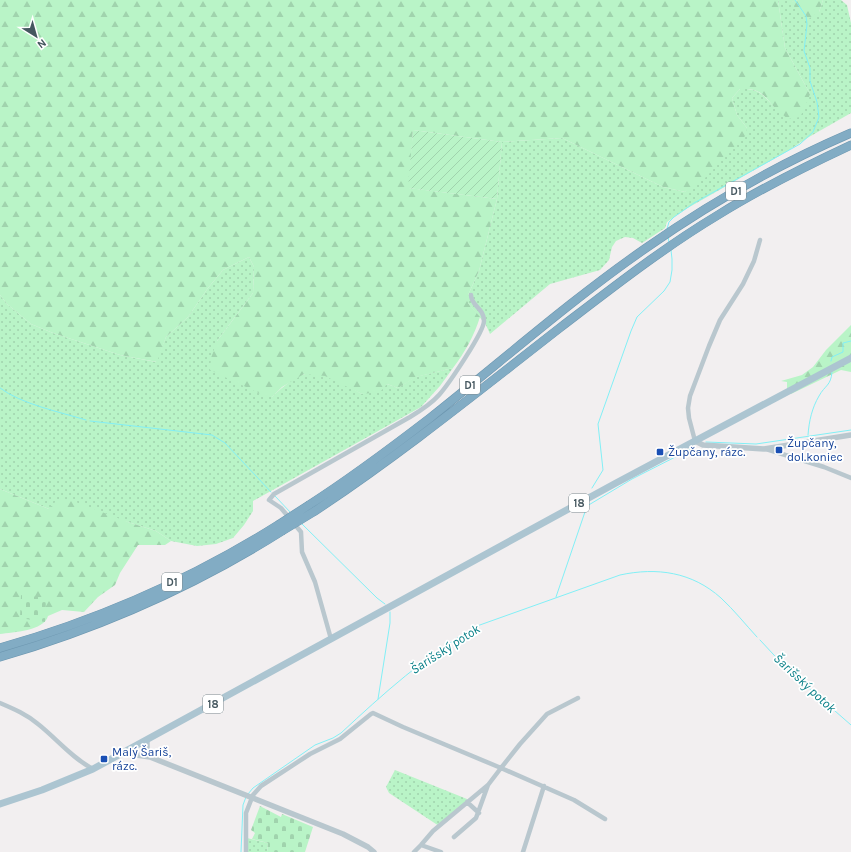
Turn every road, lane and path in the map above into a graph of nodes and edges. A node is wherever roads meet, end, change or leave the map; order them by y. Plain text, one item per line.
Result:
1 (851, 133) edge
2 (851, 146) edge
3 (760, 240) dead end
4 (471, 295) dead end
5 (851, 358) edge
6 (851, 435) edge
7 (695, 441) junction
8 (764, 449) junction
9 (851, 478) edge
10 (312, 508) junction
11 (280, 528) junction
12 (331, 638) junction
13 (0, 648) edge
14 (0, 657) edge
15 (578, 698) dead end
16 (0, 702) edge
17 (147, 740) junction
18 (123, 753) junction
19 (150, 756) junction
20 (501, 768) junction
21 (93, 769) junction
22 (488, 785) junction
23 (544, 786) junction
24 (251, 797) junction
25 (467, 802) junction
26 (0, 804) edge
27 (478, 813) junction
28 (606, 819) dead end
29 (454, 837) dead end
30 (421, 846) junction
31 (246, 852) edge
32 (374, 852) edge
33 (414, 852) edge
34 (441, 852) edge
35 (523, 852) edge

1 - 10 highway, D1
2 - 10 highway, D1
3 - 7 street
4 - 12 street
5 - 7 main road, 18
6 - 8 street
7 - 8 street
7 - 12 main road, 18
8 - 9 street
10 - 11 highway, D1, bridge
11 - 13 highway, D1
11 - 14 highway, D1
12 - 17 main road, 18
15 - 20 street
16 - 21 street
17 - 18 main road, 18
17 - 19 street
18 - 19 street
18 - 21 main road, 18
19 - 24 street
20 - 22 street
20 - 23 street
20 - 24 street
21 - 26 main road, 18
22 - 25 street
22 - 27 street
23 - 28 street
23 - 35 street
24 - 31 street
24 - 32 street
25 - 27 street
25 - 30 street
27 - 29 street
30 - 33 street
30 - 34 street

